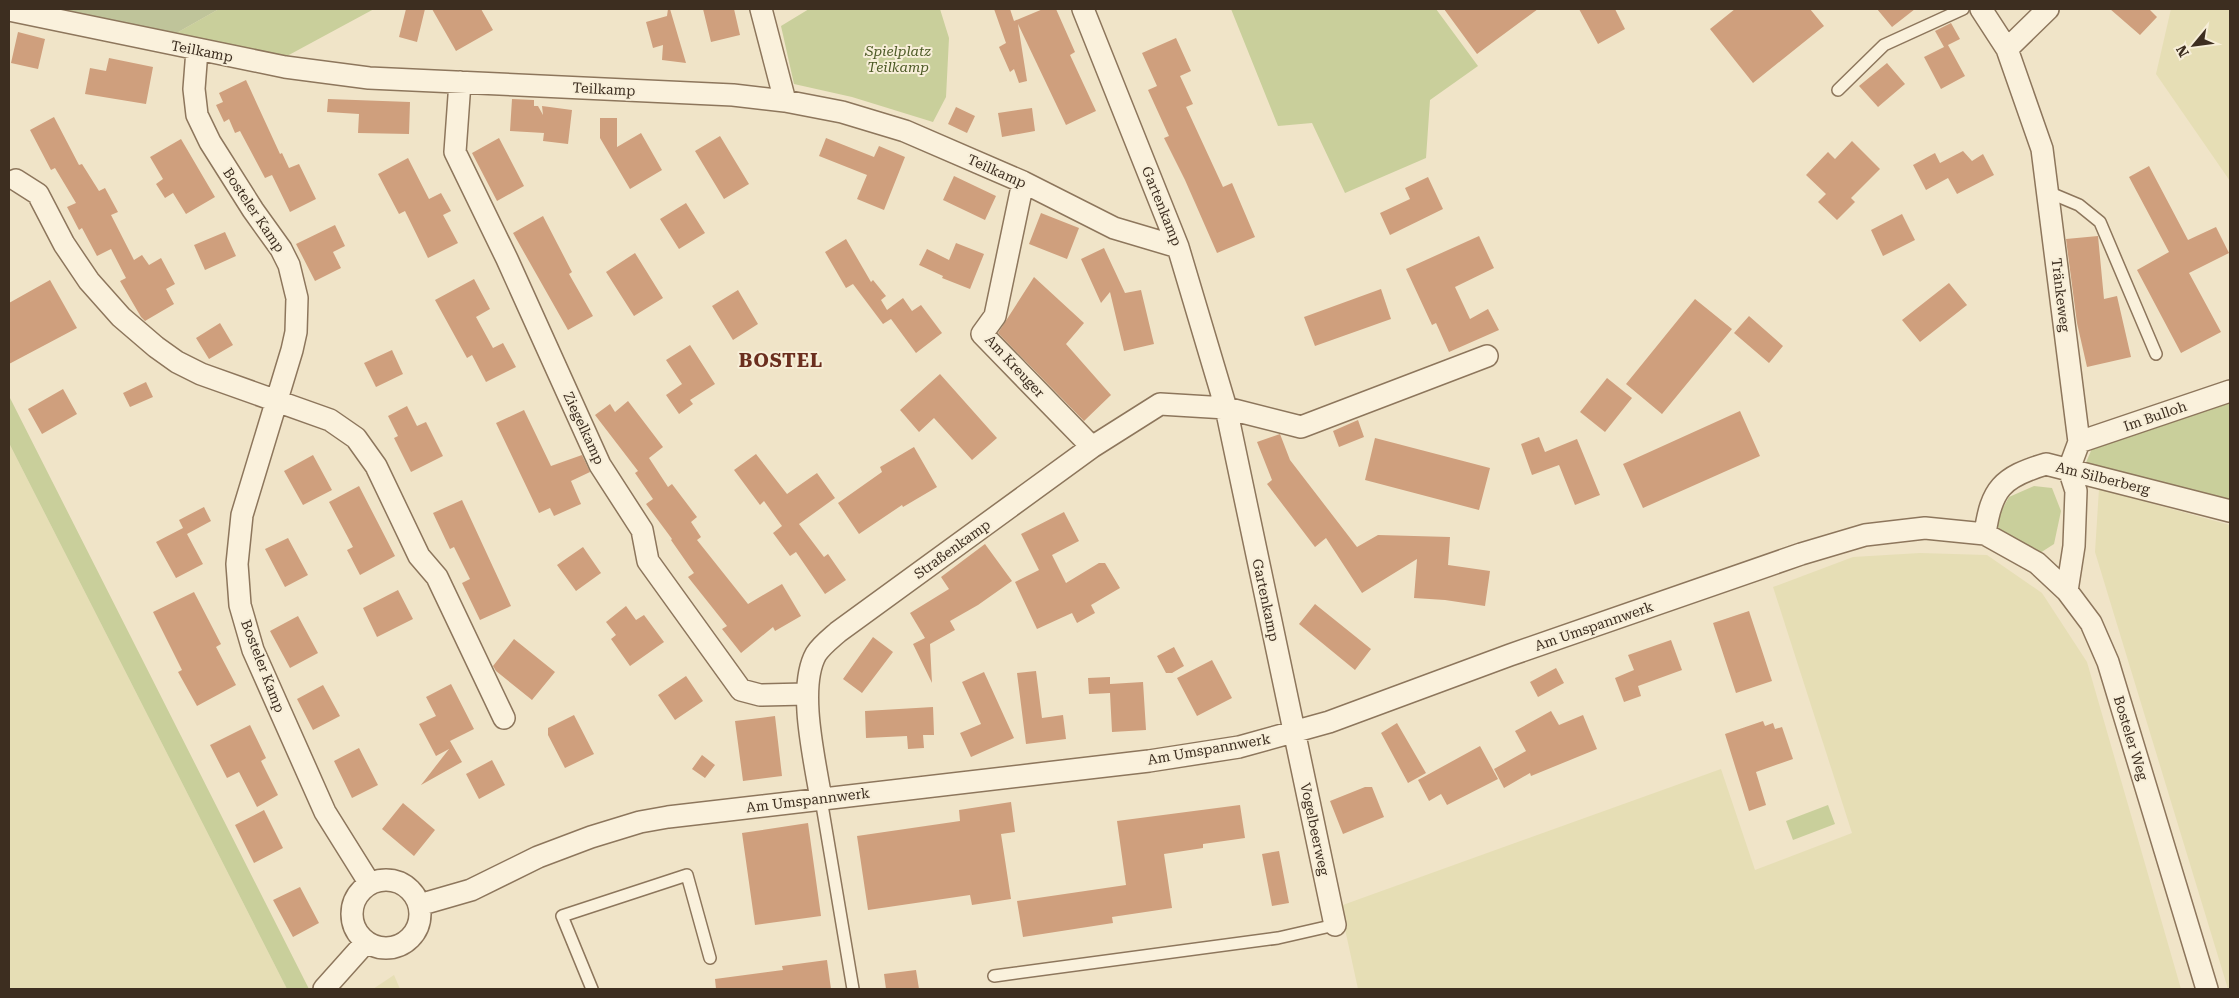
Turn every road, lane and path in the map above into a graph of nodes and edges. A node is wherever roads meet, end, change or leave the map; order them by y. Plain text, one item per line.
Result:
1 (761, 9) edge
2 (1083, 9) edge
3 (1963, 9) edge
4 (1981, 9) edge
5 (2048, 9) edge
6 (9, 10) edge
7 (2007, 49) junction
8 (197, 50) junction
9 (460, 82) junction
10 (1838, 90) dead end
11 (785, 101) junction
12 (16, 180) dead end
13 (1023, 182) junction
14 (2048, 192) junction
15 (1178, 246) junction
16 (2156, 354) dead end
17 (1487, 356) dead end
18 (2230, 391) edge
19 (276, 401) junction
20 (1226, 408) junction
21 (2079, 442) junction
22 (1092, 447) junction
23 (2069, 469) junction
24 (2230, 511) edge
25 (1985, 534) junction
26 (2067, 591) junction
27 (806, 694) junction
28 (504, 718) dead end
29 (1294, 733) junction
30 (821, 799) junction
31 (370, 884) junction
32 (419, 905) junction
33 (1335, 925) joint
34 (366, 942) junction
35 (710, 958) dead end
36 (994, 976) dead end
37 (324, 989) edge
38 (592, 989) edge
39 (853, 989) edge
40 (2207, 989) edge

1 - 11 street
2 - 15 street, Gartenkamp
3 - 10 lane
4 - 7 street, Tränkeweg
5 - 7 street
6 - 8 street, Teilkamp
7 - 14 street, Tränkeweg
8 - 9 street, Teilkamp
8 - 19 street, Bosteler Kamp
9 - 11 street, Teilkamp
9 - 27 street, Ziegelkamp
11 - 13 street, Teilkamp
12 - 19 street
13 - 15 street, Teilkamp
13 - 22 street, Am Kreuger
14 - 16 lane
14 - 21 street, Tränkeweg
15 - 20 street, Gartenkamp
17 - 20 street
18 - 21 street, Im Bulloh
19 - 28 street
19 - 31 street, Bosteler Kamp
20 - 22 street, Straßenkamp
20 - 29 street, Gartenkamp
21 - 23 street, Tränkeweg
22 - 27 street, Straßenkamp
23 - 24 street, Am Silberberg
23 - 25 street, Am Silberberg
23 - 26 street
25 - 26 street, Bosteler Weg
25 - 29 street, Am Umspannwerk
26 - 40 street, Bosteler Weg
27 - 30 street, Straßenkamp
29 - 30 street, Am Umspannwerk
29 - 33 street, Vogelbeerweg
30 - 32 street, Am Umspannwerk
30 - 39 lane
31 - 32 street
31 - 34 street
32 - 34 street
33 - 36 lane
34 - 37 street
35 - 38 lane

